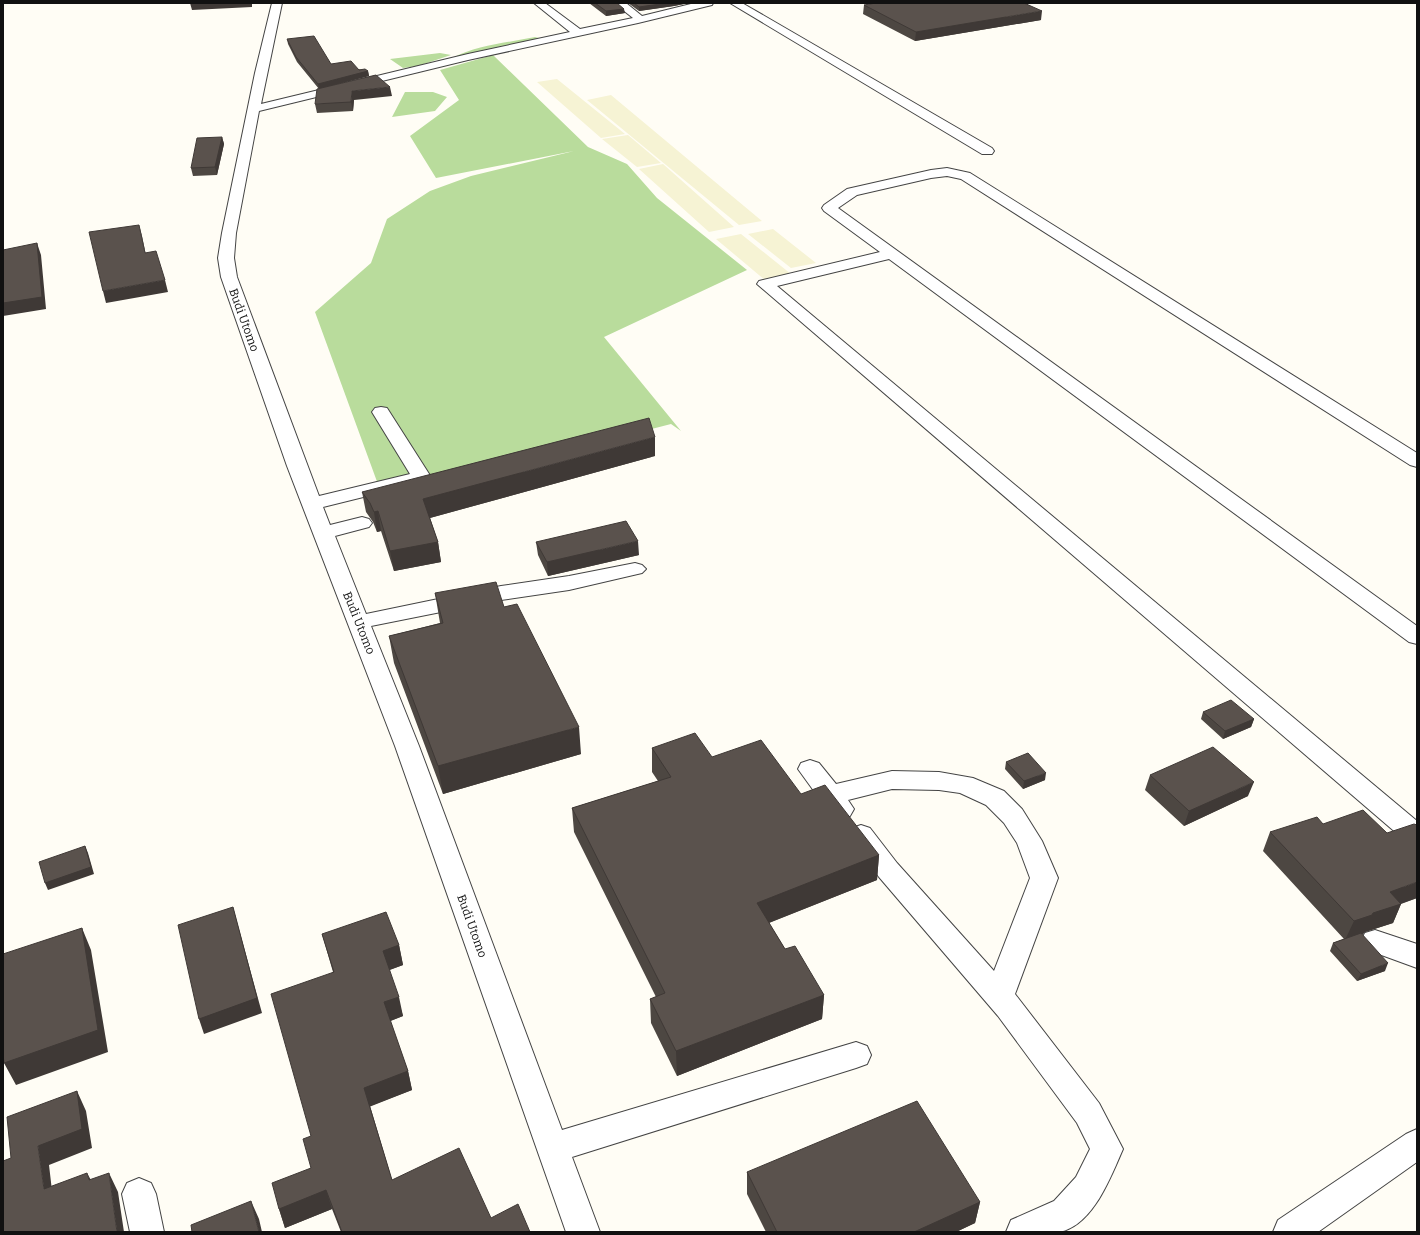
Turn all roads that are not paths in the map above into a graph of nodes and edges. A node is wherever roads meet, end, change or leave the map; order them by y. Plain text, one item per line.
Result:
1 (277, 3) edge
2 (538, 3) edge
3 (619, 3) edge
4 (708, 3) edge
5 (735, 3) edge
6 (638, 17) dead end
7 (578, 33) junction
8 (254, 108) junction
9 (986, 151) dead end
10 (892, 254) junction
11 (381, 412) dead end
12 (1417, 461) edge
13 (312, 504) junction
14 (362, 523) dead end
15 (323, 532) junction
16 (636, 569) dead end
17 (359, 622) junction
18 (1417, 637) edge
19 (810, 770) dead end
20 (830, 795) junction
21 (1417, 836) edge
22 (1375, 941) dead end
23 (1417, 956) edge
24 (999, 997) junction
25 (856, 1055) dead end
26 (1417, 1144) edge
27 (553, 1148) junction
28 (139, 1194) dead end
29 (147, 1232) edge
30 (583, 1232) edge
31 (1023, 1232) edge
32 (1290, 1232) edge

1 - 8 street, Budi Utomo
2 - 7 street
3 - 6 street
4 - 7 street
5 - 9 street
7 - 8 street
8 - 13 street, Budi Utomo
10 - 12 street
10 - 18 street
10 - 21 street
11 - 13 street
13 - 15 street, Budi Utomo
14 - 15 street
15 - 17 street, Budi Utomo
16 - 17 street
17 - 27 street, Budi Utomo
19 - 20 street
20 - 24 street
20 - 24 street
22 - 23 street
24 - 31 street
25 - 27 street
26 - 32 street
27 - 30 street, Budi Utomo
28 - 29 street

